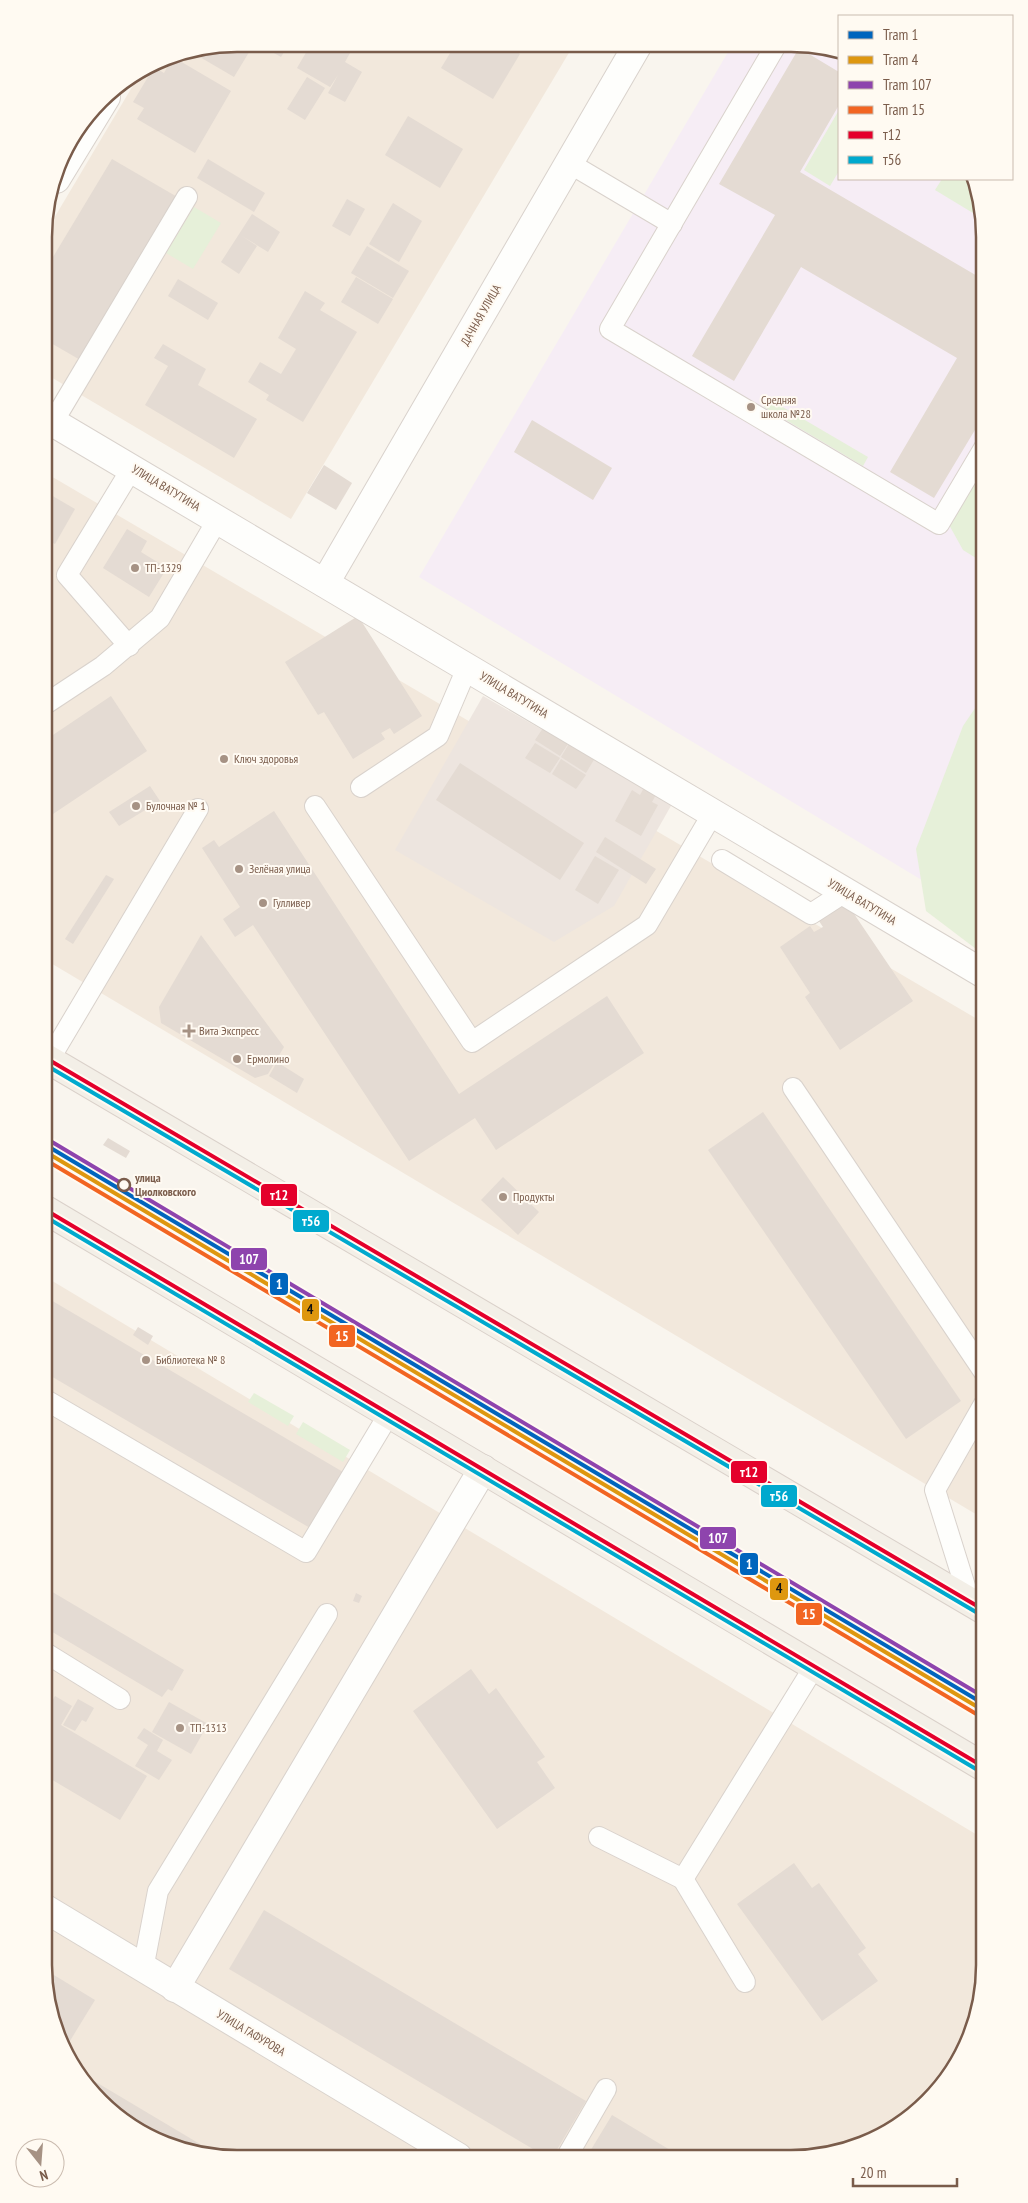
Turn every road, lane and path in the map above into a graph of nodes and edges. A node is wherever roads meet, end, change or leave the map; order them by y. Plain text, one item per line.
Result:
1 (633, 52) edge
2 (772, 52) edge
3 (569, 162) junction
4 (187, 197) dead end
5 (672, 224) junction
6 (52, 414) edge
7 (52, 421) edge
8 (976, 462) edge
9 (132, 468) junction
10 (218, 520) junction
11 (325, 583) junction
12 (129, 646) junction
13 (467, 668) junction
14 (52, 699) edge
15 (360, 786) dead end
16 (315, 806) dead end
17 (198, 809) dead end
18 (713, 813) junction
19 (722, 860) dead end
20 (845, 892) junction
21 (976, 969) edge
22 (52, 1049) edge
23 (52, 1063) edge
24 (793, 1088) dead end
25 (52, 1215) edge
26 (976, 1360) edge
27 (52, 1404) edge
28 (389, 1414) junction
29 (976, 1418) edge
30 (483, 1469) junction
31 (976, 1603) edge
32 (976, 1605) edge
33 (327, 1614) dead end
34 (52, 1657) edge
35 (814, 1667) junction
36 (120, 1699) dead end
37 (976, 1763) edge
38 (599, 1836) dead end
39 (683, 1879) junction
40 (52, 1913) edge
41 (144, 1969) junction
42 (745, 1982) dead end
43 (175, 1988) junction
44 (606, 2089) dead end
45 (446, 2150) edge
46 (571, 2150) edge

1 - 3 street, ДАЧНАЯ УЛИЦА
2 - 5 lane
3 - 5 lane
3 - 11 street, ДАЧНАЯ УЛИЦА
4 - 6 lane
5 - 8 lane
7 - 9 street, УЛИЦА ВАТУТИНА
9 - 10 street, УЛИЦА ВАТУТИНА
9 - 12 lane
10 - 11 street, УЛИЦА ВАТУТИНА
10 - 12 lane
11 - 13 street, УЛИЦА ВАТУТИНА
12 - 14 lane
13 - 15 lane
13 - 18 street, УЛИЦА ВАТУТИНА
16 - 18 lane
17 - 22 lane
18 - 20 street, УЛИЦА ВАТУТИНА
19 - 20 lane
20 - 21 street, УЛИЦА ВАТУТИНА
23 - 32 main road
24 - 26 lane
25 - 28 main road
27 - 28 lane
28 - 30 main road
29 - 31 lane
30 - 35 main road
30 - 43 street
33 - 41 lane
34 - 36 lane
35 - 37 main road
35 - 39 lane
38 - 39 lane
39 - 42 lane
40 - 41 street, УЛИЦА ГАФУРОВА
41 - 43 street, УЛИЦА ГАФУРОВА
43 - 45 street, УЛИЦА ГАФУРОВА
44 - 46 lane

